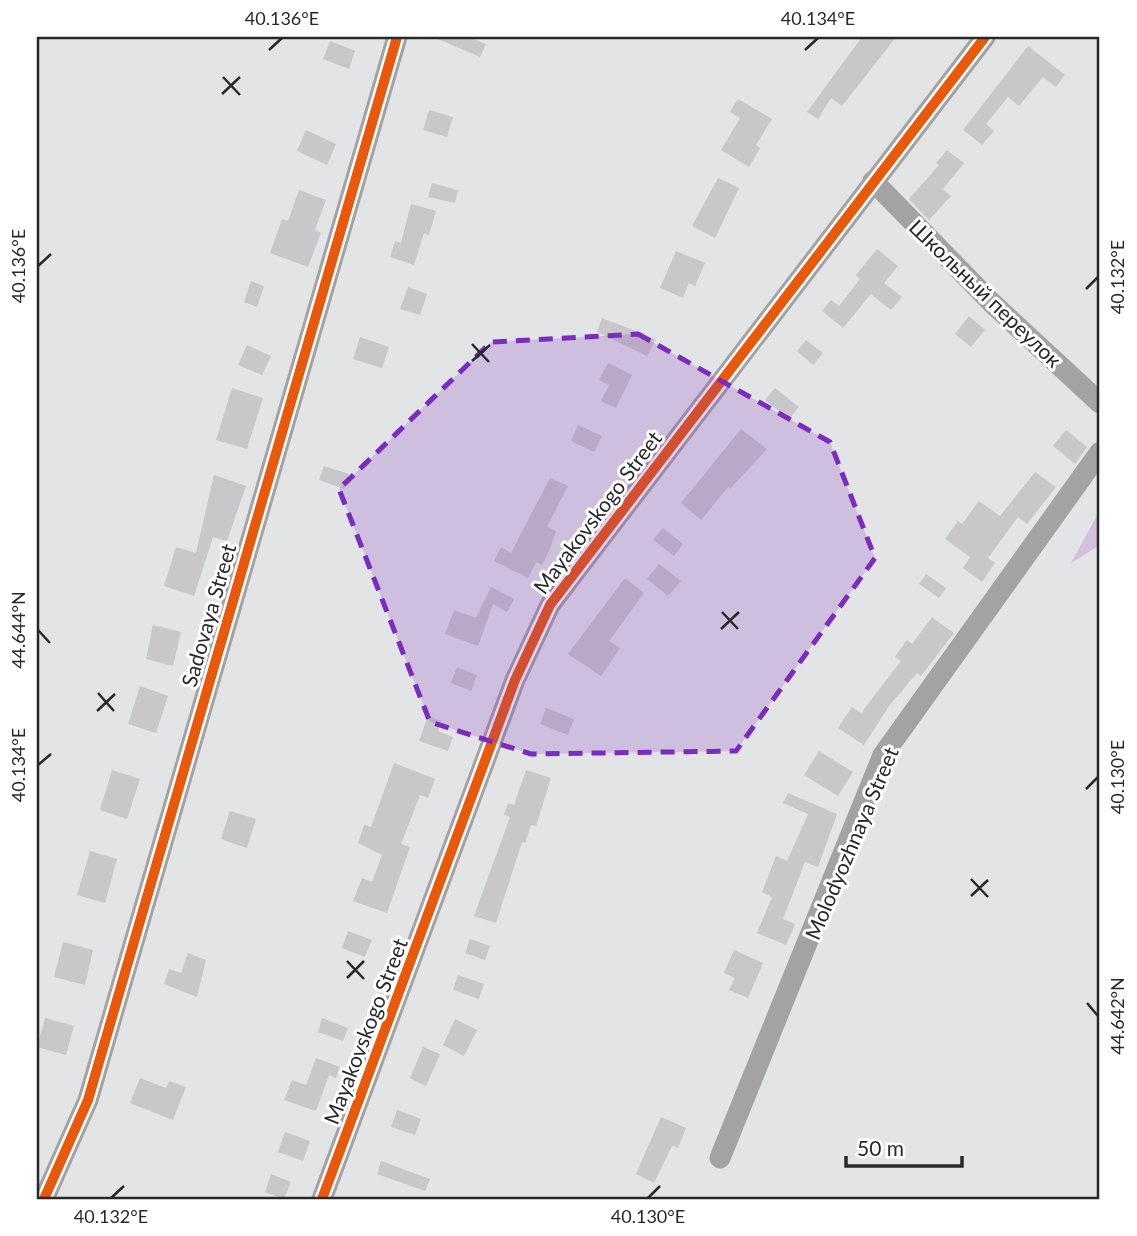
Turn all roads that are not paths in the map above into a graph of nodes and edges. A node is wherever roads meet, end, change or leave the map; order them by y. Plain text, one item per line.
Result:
1 (397, 37) edge
2 (985, 37) edge
3 (873, 181) junction
4 (1100, 403) edge
5 (1100, 452) edge
6 (720, 1158) dead end
7 (44, 1199) edge
8 (322, 1199) edge

1 - 7 street, Sadovaya Street
2 - 3 street, Mayakovskogo Street
3 - 4 street, Школьный переулок
3 - 8 street, Mayakovskogo Street
5 - 6 street, Molodyozhnaya Street

